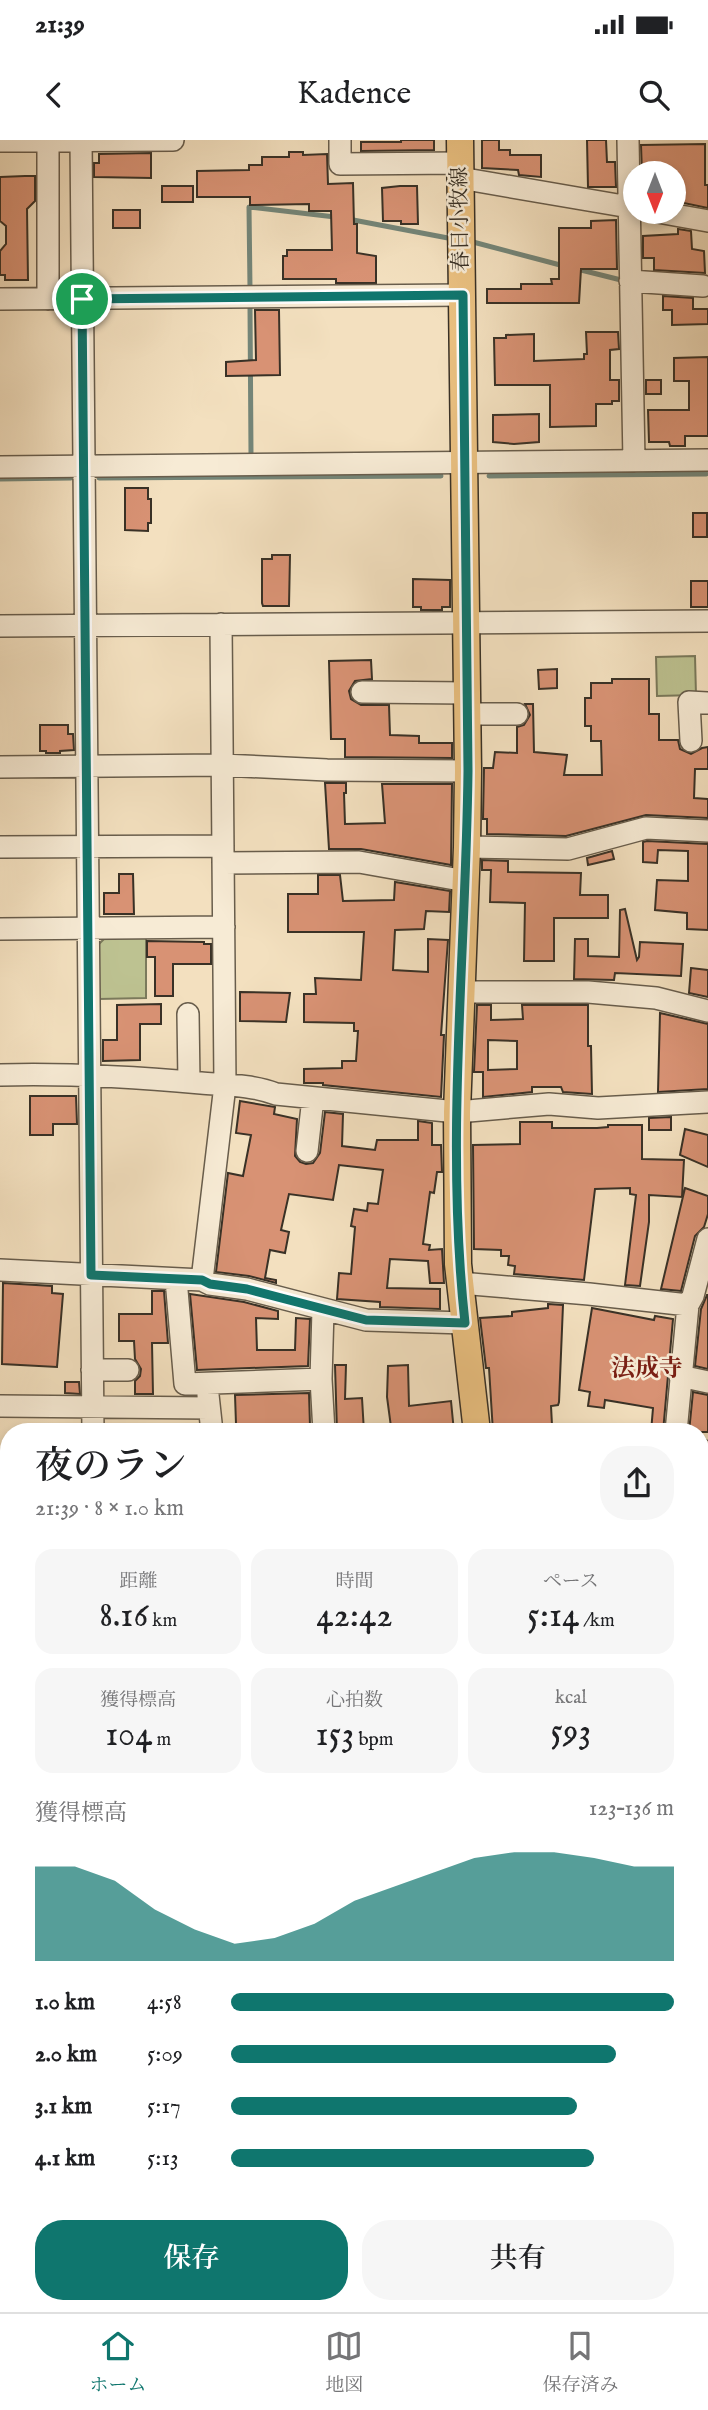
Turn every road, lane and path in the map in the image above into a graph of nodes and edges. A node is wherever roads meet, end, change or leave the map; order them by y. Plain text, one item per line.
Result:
1 (81, 140) edge
2 (173, 140) edge
3 (340, 140) edge
4 (628, 140) edge
5 (0, 141) edge
6 (48, 141) edge
7 (460, 160) edge
8 (629, 161) edge
9 (623, 205) edge
10 (686, 217) edge
11 (708, 221) edge
12 (632, 224) edge
13 (630, 281) junction
14 (703, 286) dead end
15 (463, 295) junction
16 (0, 299) edge
17 (48, 299) junction
18 (82, 299) junction
19 (708, 460) edge
20 (634, 461) junction
21 (464, 462) junction
22 (0, 467) edge
23 (85, 467) junction
24 (467, 621) junction
25 (708, 621) edge
26 (221, 624) junction
27 (86, 625) junction
28 (0, 626) edge
29 (362, 692) dead end
30 (467, 703) junction
31 (708, 703) edge
32 (517, 713) dead end
33 (691, 741) dead end
34 (222, 765) junction
35 (0, 767) edge
36 (88, 767) junction
37 (468, 771) junction
38 (708, 831) edge
39 (0, 847) edge
40 (88, 847) junction
41 (467, 847) junction
42 (223, 854) junction
43 (466, 881) junction
44 (224, 927) junction
45 (0, 929) edge
46 (89, 929) junction
47 (462, 992) junction
48 (708, 1012) edge
49 (188, 1014) dead end
50 (90, 1074) junction
51 (0, 1075) edge
52 (189, 1082) junction
53 (225, 1085) junction
54 (313, 1098) junction
55 (708, 1102) edge
56 (457, 1112) junction
57 (307, 1151) dead end
58 (708, 1239) edge
59 (0, 1270) edge
60 (91, 1275) junction
61 (176, 1279) junction
62 (202, 1280) junction
63 (460, 1283) junction
64 (696, 1300) edge
65 (323, 1310) junction
66 (465, 1323) junction
67 (92, 1370) junction
68 (128, 1370) dead end
69 (680, 1377) junction
70 (321, 1380) junction
71 (708, 1382) edge
72 (206, 1384) junction
73 (0, 1406) edge
74 (93, 1408) junction
75 (209, 1408) junction
76 (93, 1423) edge
77 (211, 1423) edge
78 (323, 1423) edge
79 (476, 1423) edge
80 (677, 1423) edge

1 - 2 street
1 - 6 street
1 - 18 street
3 - 7 street
4 - 8 street
5 - 6 street
6 - 17 street
7 - 9 street
7 - 15 main road, 春日小牧線
10 - 11 street
12 - 13 street
13 - 14 street
13 - 20 street
15 - 18 street
15 - 21 main road, 春日小牧線
16 - 17 street
17 - 18 street
18 - 23 street
19 - 20 street
20 - 21 street
21 - 23 street
21 - 24 main road, 春日小牧線
22 - 23 street
23 - 27 street
24 - 25 street
24 - 26 street
24 - 30 main road, 春日小牧線
26 - 27 street
26 - 34 street
27 - 28 street
27 - 36 street
29 - 30 street
30 - 32 street
30 - 37 main road, 春日小牧線
31 - 33 street
34 - 36 street
34 - 37 street
34 - 42 street
35 - 36 street
36 - 40 street
37 - 41 main road, 春日小牧線
38 - 41 street
39 - 40 street
40 - 42 street
40 - 46 street
41 - 43 main road, 春日小牧線
42 - 43 street
42 - 44 street
43 - 47 main road, 春日小牧線
44 - 46 street
44 - 53 street
45 - 46 street
46 - 50 street
47 - 48 street
47 - 56 main road, 春日小牧線
49 - 52 street
50 - 51 street
50 - 52 street
50 - 60 street
52 - 53 street
53 - 54 street
53 - 62 street
54 - 56 street
54 - 57 street
55 - 56 street
56 - 63 main road, 春日小牧線
58 - 64 street
59 - 60 street
60 - 61 street
60 - 67 street
61 - 62 street
61 - 72 street
62 - 65 street
63 - 64 street
63 - 66 main road, 春日小牧線
64 - 69 street
65 - 66 street
65 - 70 street
66 - 79 main road, 春日小牧線
67 - 68 street
67 - 74 street
69 - 71 street
69 - 80 street
70 - 72 street
70 - 78 street
72 - 75 street
73 - 74 street
74 - 75 street
74 - 76 street
75 - 77 street

